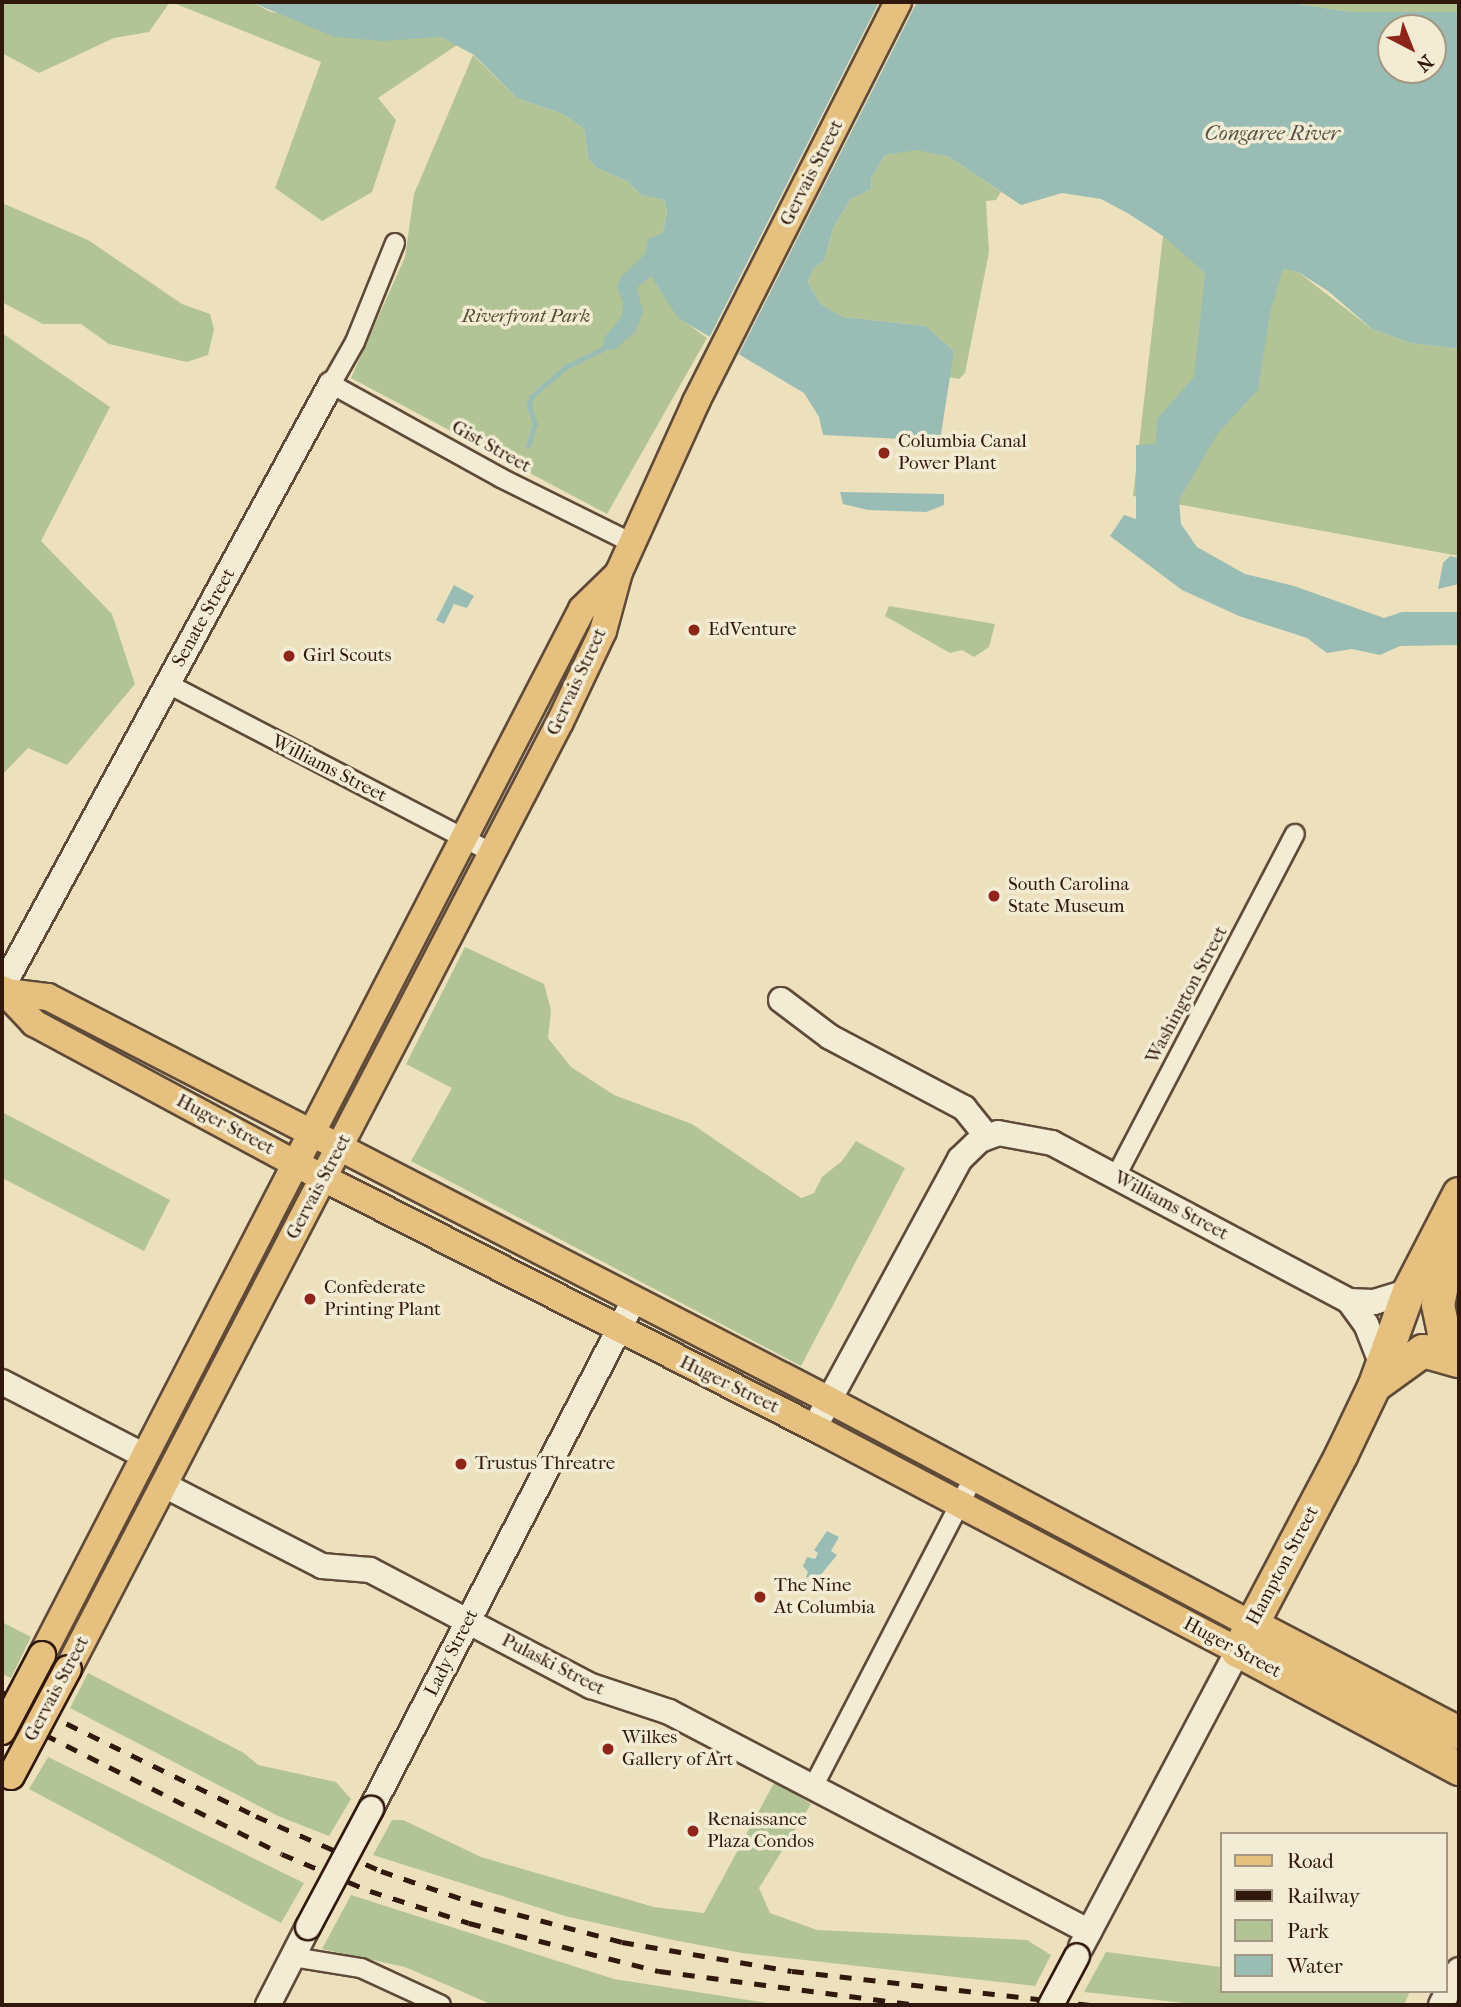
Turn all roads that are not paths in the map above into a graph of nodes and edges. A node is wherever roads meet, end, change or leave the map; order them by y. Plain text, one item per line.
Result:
1 (898, 2) edge
2 (395, 243) dead end
3 (331, 384) junction
4 (632, 543) junction
5 (619, 572) junction
6 (168, 684) junction
7 (1294, 834) dead end
8 (465, 839) junction
9 (492, 853) junction
10 (3, 993) edge
11 (781, 1000) dead end
12 (314, 1134) junction
13 (987, 1136) junction
14 (340, 1147) junction
15 (298, 1165) junction
16 (1116, 1176) junction
17 (323, 1177) junction
18 (1459, 1194) edge
19 (1459, 1249) edge
20 (1409, 1291) junction
21 (634, 1300) junction
22 (1349, 1301) junction
23 (618, 1331) junction
24 (1459, 1355) edge
25 (1459, 1361) edge
26 (1378, 1376) junction
27 (2, 1382) edge
28 (829, 1400) junction
29 (814, 1427) junction
30 (145, 1456) junction
31 (974, 1477) junction
32 (164, 1485) junction
33 (959, 1505) junction
34 (138, 1535) junction
35 (468, 1621) junction
36 (1245, 1638) junction
37 (2, 1731) edge
38 (1459, 1733) edge
39 (1459, 1769) edge
40 (6, 1785) edge
41 (813, 1787) junction
42 (1089, 1932) junction
43 (293, 1957) junction
44 (1459, 1970) edge
45 (1444, 1999) edge
46 (268, 2005) edge
47 (441, 2005) edge
48 (1051, 2005) edge

1 - 4 main road, Gervais Street
2 - 3 street, Senate Street
3 - 4 street, Gist Street
3 - 6 street, Senate Street
4 - 5 main road, Gervais Street
5 - 8 main road, Gervais Street
5 - 9 main road, Gervais Street
6 - 8 street, Williams Street
6 - 10 street, Senate Street
7 - 16 street, Washington Street
8 - 9 street, Williams Street
8 - 12 main road, Gervais Street
9 - 14 main road, Gervais Street
10 - 12 main road, Huger Street
10 - 15 main road, Huger Street
11 - 13 street
12 - 14 main road, Huger Street
12 - 15 main road, Gervais Street
13 - 16 street, Williams Street
13 - 28 street
14 - 17 main road, Gervais Street
14 - 21 main road, Huger Street
15 - 17 main road, Huger Street
15 - 30 main road, Gervais Street
16 - 22 street, Williams Street
17 - 23 main road, Huger Street
17 - 32 main road, Gervais Street
18 - 20 highway, Hampton Street
19 - 24 highway
20 - 22 street
20 - 26 highway, Hampton Street
21 - 23 street, Lady Street
21 - 28 main road, Huger Street
22 - 26 street, Williams Street
23 - 29 main road, Huger Street
23 - 35 street, Lady Street
25 - 26 highway
26 - 36 highway, Hampton Street
27 - 30 street
28 - 29 street
28 - 31 main road, Huger Street
29 - 33 main road, Huger Street
30 - 34 main road
30 - 37 main road, Gervais Street, bridge
31 - 33 street
31 - 36 main road, Huger Street
32 - 34 main road, Gervais Street
32 - 35 street, Pulaski Street
33 - 36 main road, Huger Street
33 - 41 street
34 - 40 main road, Gervais Street, bridge
35 - 41 street, Pulaski Street
35 - 43 street, Lady Street, bridge
36 - 38 highway, Huger Street
36 - 39 highway, Huger Street
36 - 42 street, Hampton Street
41 - 42 street, Pulaski Street
42 - 48 street, Hampton Street, bridge
43 - 46 street, Lady Street
43 - 47 street
44 - 45 street

